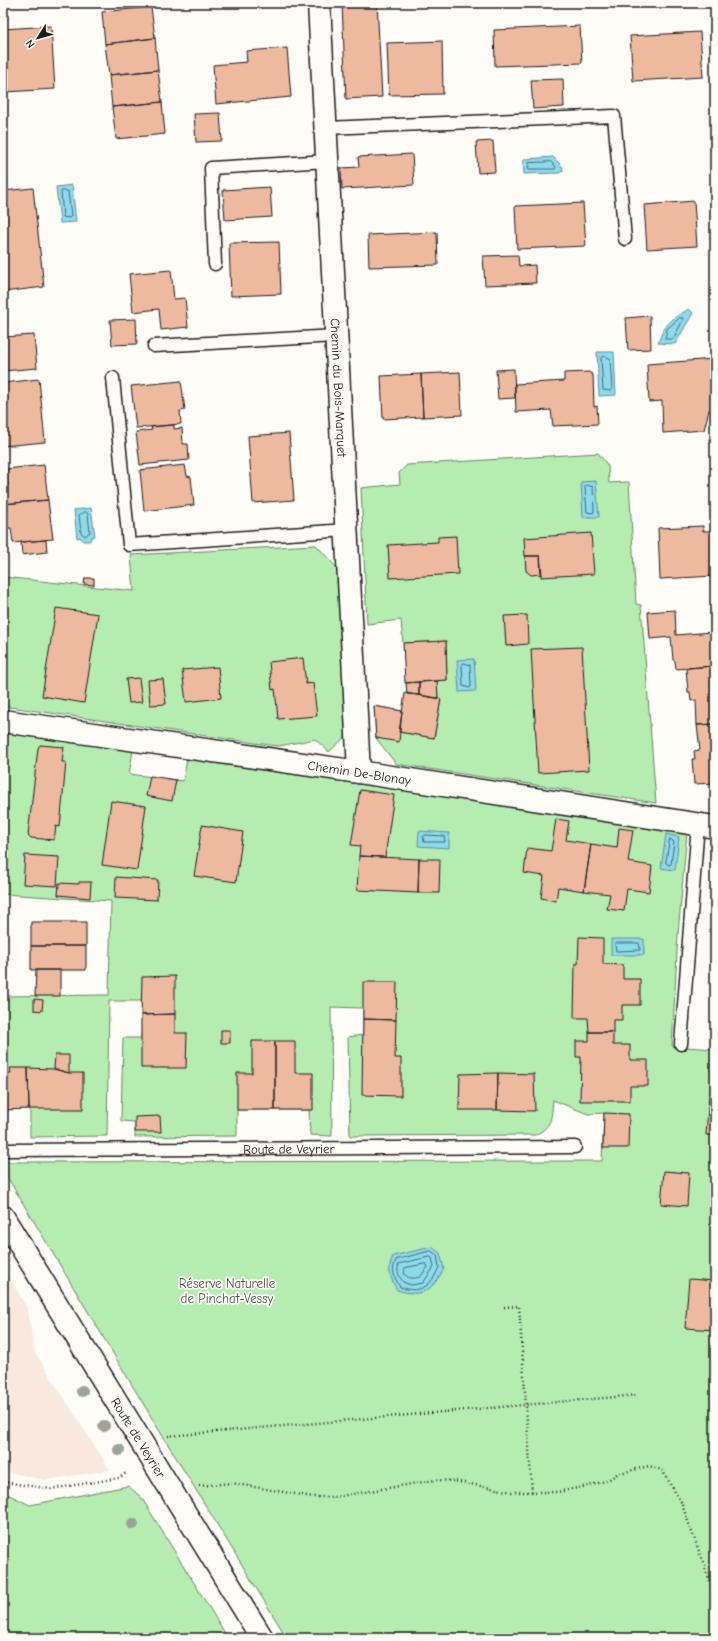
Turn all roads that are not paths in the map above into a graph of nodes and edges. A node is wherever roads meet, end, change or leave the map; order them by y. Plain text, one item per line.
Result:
1 (319, 3) edge
2 (326, 128) junction
3 (328, 161) junction
4 (625, 239) dead end
5 (215, 264) dead end
6 (336, 336) junction
7 (154, 346) dead end
8 (113, 378) dead end
9 (347, 530) junction
10 (3, 721) edge
11 (359, 772) junction
12 (707, 825) edge
13 (681, 1044) dead end
14 (574, 1148) dead end
15 (3, 1150) edge
16 (3, 1216) edge
17 (262, 1638) edge

1 - 2 street, Chemin du Bois-Marquet
2 - 3 street, Chemin du Bois-Marquet
2 - 4 lane
3 - 5 lane
3 - 6 street, Chemin du Bois-Marquet
6 - 7 lane
6 - 9 street, Chemin du Bois-Marquet
8 - 9 lane
9 - 11 street, Chemin du Bois-Marquet
10 - 11 street, Chemin De-Blonay
11 - 12 street, Chemin De-Blonay
12 - 13 lane
14 - 15 lane, Route de Veyrier
16 - 17 street, Route de Veyrier

